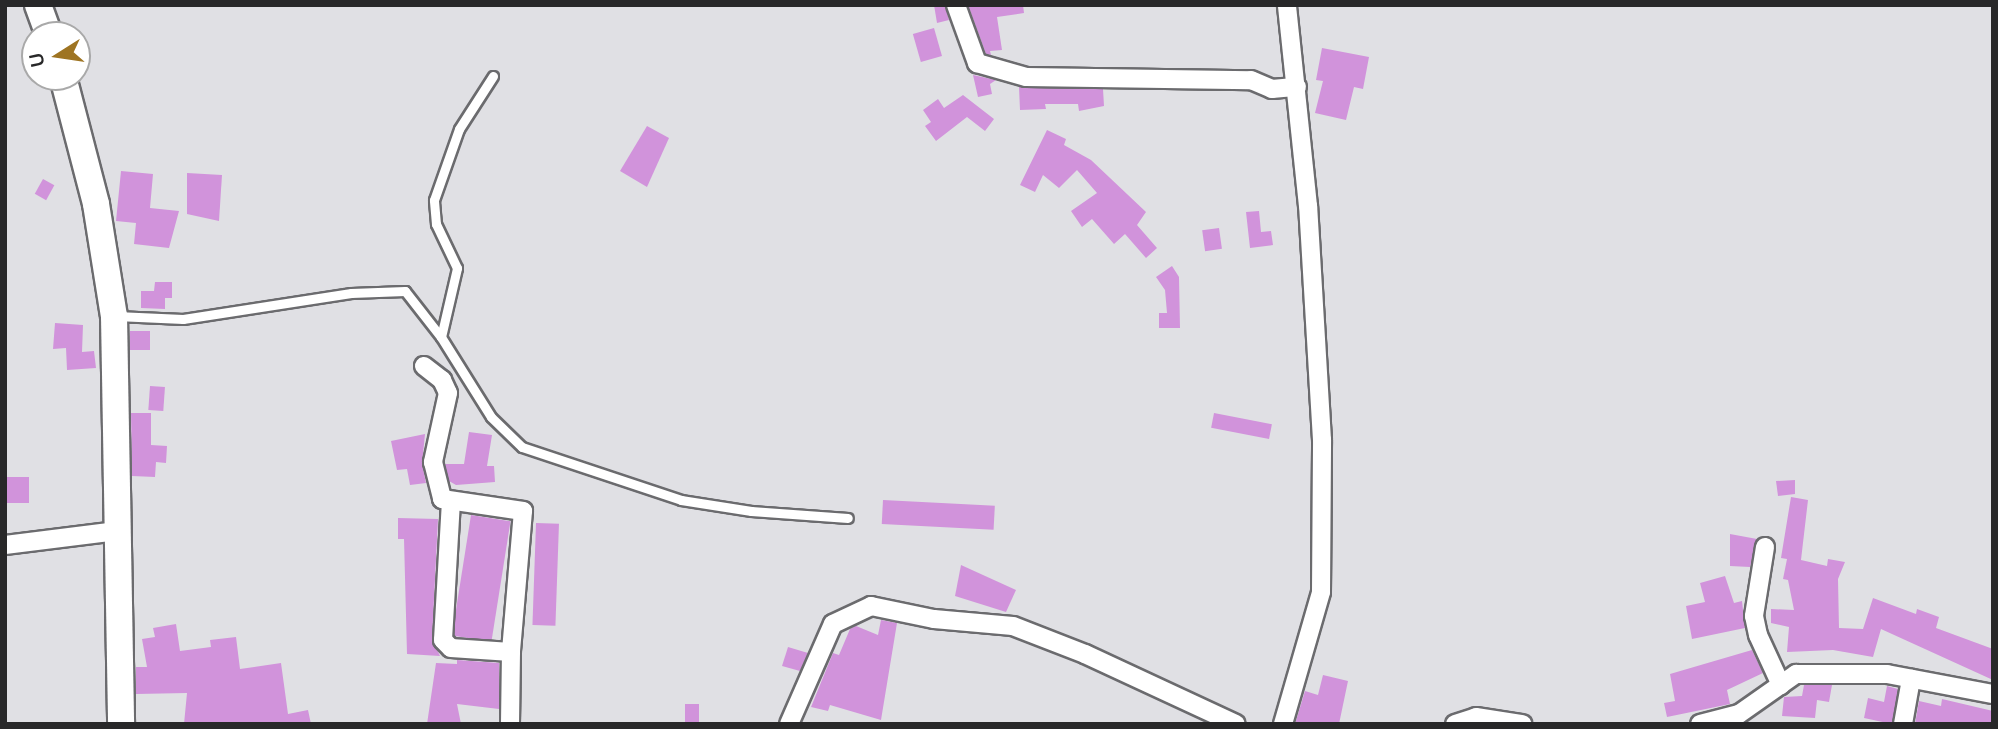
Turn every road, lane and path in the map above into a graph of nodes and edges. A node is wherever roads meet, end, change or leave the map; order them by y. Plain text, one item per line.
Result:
1 (956, 5) edge
2 (1286, 5) edge
3 (492, 76) dead end
4 (1285, 88) junction
5 (67, 91) edge
6 (114, 316) junction
7 (441, 337) junction
8 (424, 366) dead end
9 (451, 501) junction
10 (848, 518) dead end
11 (118, 531) junction
12 (5, 545) edge
13 (1765, 547) dead end
14 (510, 652) junction
15 (1911, 678) junction
16 (1781, 685) junction
17 (1993, 694) edge
18 (121, 724) edge
19 (510, 724) edge
20 (789, 724) edge
21 (1236, 724) edge
22 (1283, 724) edge
23 (1455, 724) edge
24 (1522, 724) edge
25 (1700, 724) edge
26 (1903, 724) edge

1 - 4 street
2 - 4 street
3 - 7 lane
4 - 22 street
5 - 6 street
6 - 7 lane
6 - 11 street
7 - 10 lane
8 - 9 street
9 - 14 street
9 - 14 street
11 - 12 street
11 - 18 street
13 - 16 street
14 - 19 street
15 - 16 street
15 - 17 street
15 - 26 street
16 - 25 street
20 - 21 street
23 - 24 street

